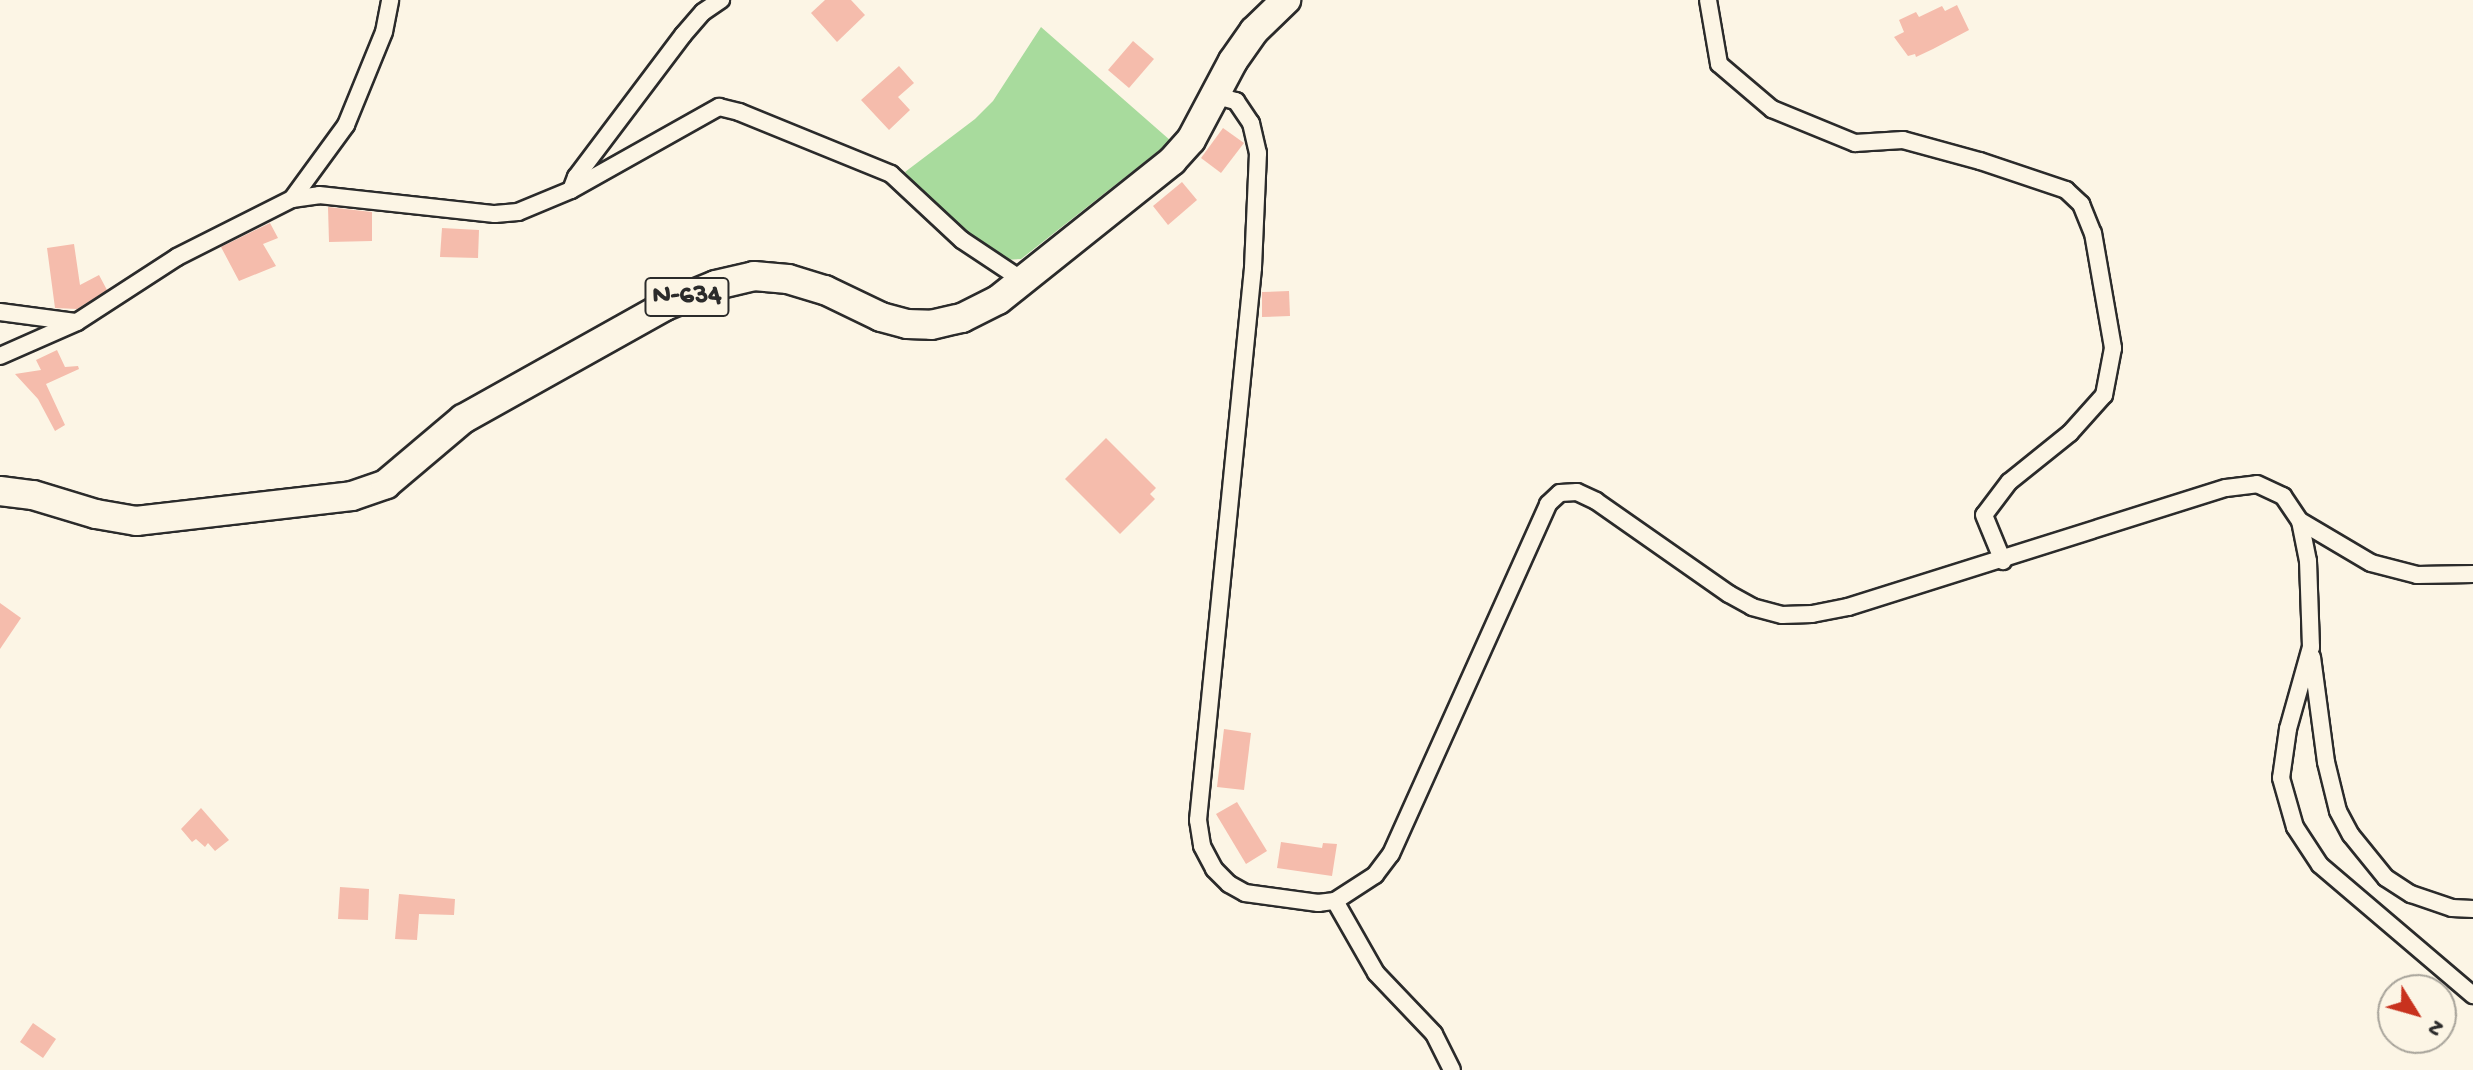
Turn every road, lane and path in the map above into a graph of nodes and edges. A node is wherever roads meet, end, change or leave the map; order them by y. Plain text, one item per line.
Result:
1 (390, 0) edge
2 (721, 0) edge
3 (1286, 0) edge
4 (1708, 0) edge
5 (1217, 96) junction
6 (571, 190) junction
7 (292, 199) junction
8 (1022, 280) junction
9 (0, 312) edge
10 (77, 322) junction
11 (0, 356) edge
12 (0, 491) edge
13 (2300, 521) junction
14 (2003, 561) junction
15 (2473, 574) edge
16 (2311, 647) junction
17 (1335, 901) junction
18 (2473, 909) edge
19 (2473, 995) edge
20 (1452, 1070) edge

1 - 7 street
2 - 6 street
3 - 5 highway, N-634
4 - 14 street
5 - 8 highway, N-634
5 - 17 street
6 - 7 street
6 - 8 street
7 - 10 street
8 - 12 highway, N-634
9 - 10 street
10 - 11 street
13 - 14 street
13 - 15 street
13 - 16 street
14 - 17 street
16 - 18 street
16 - 19 street
17 - 20 street

